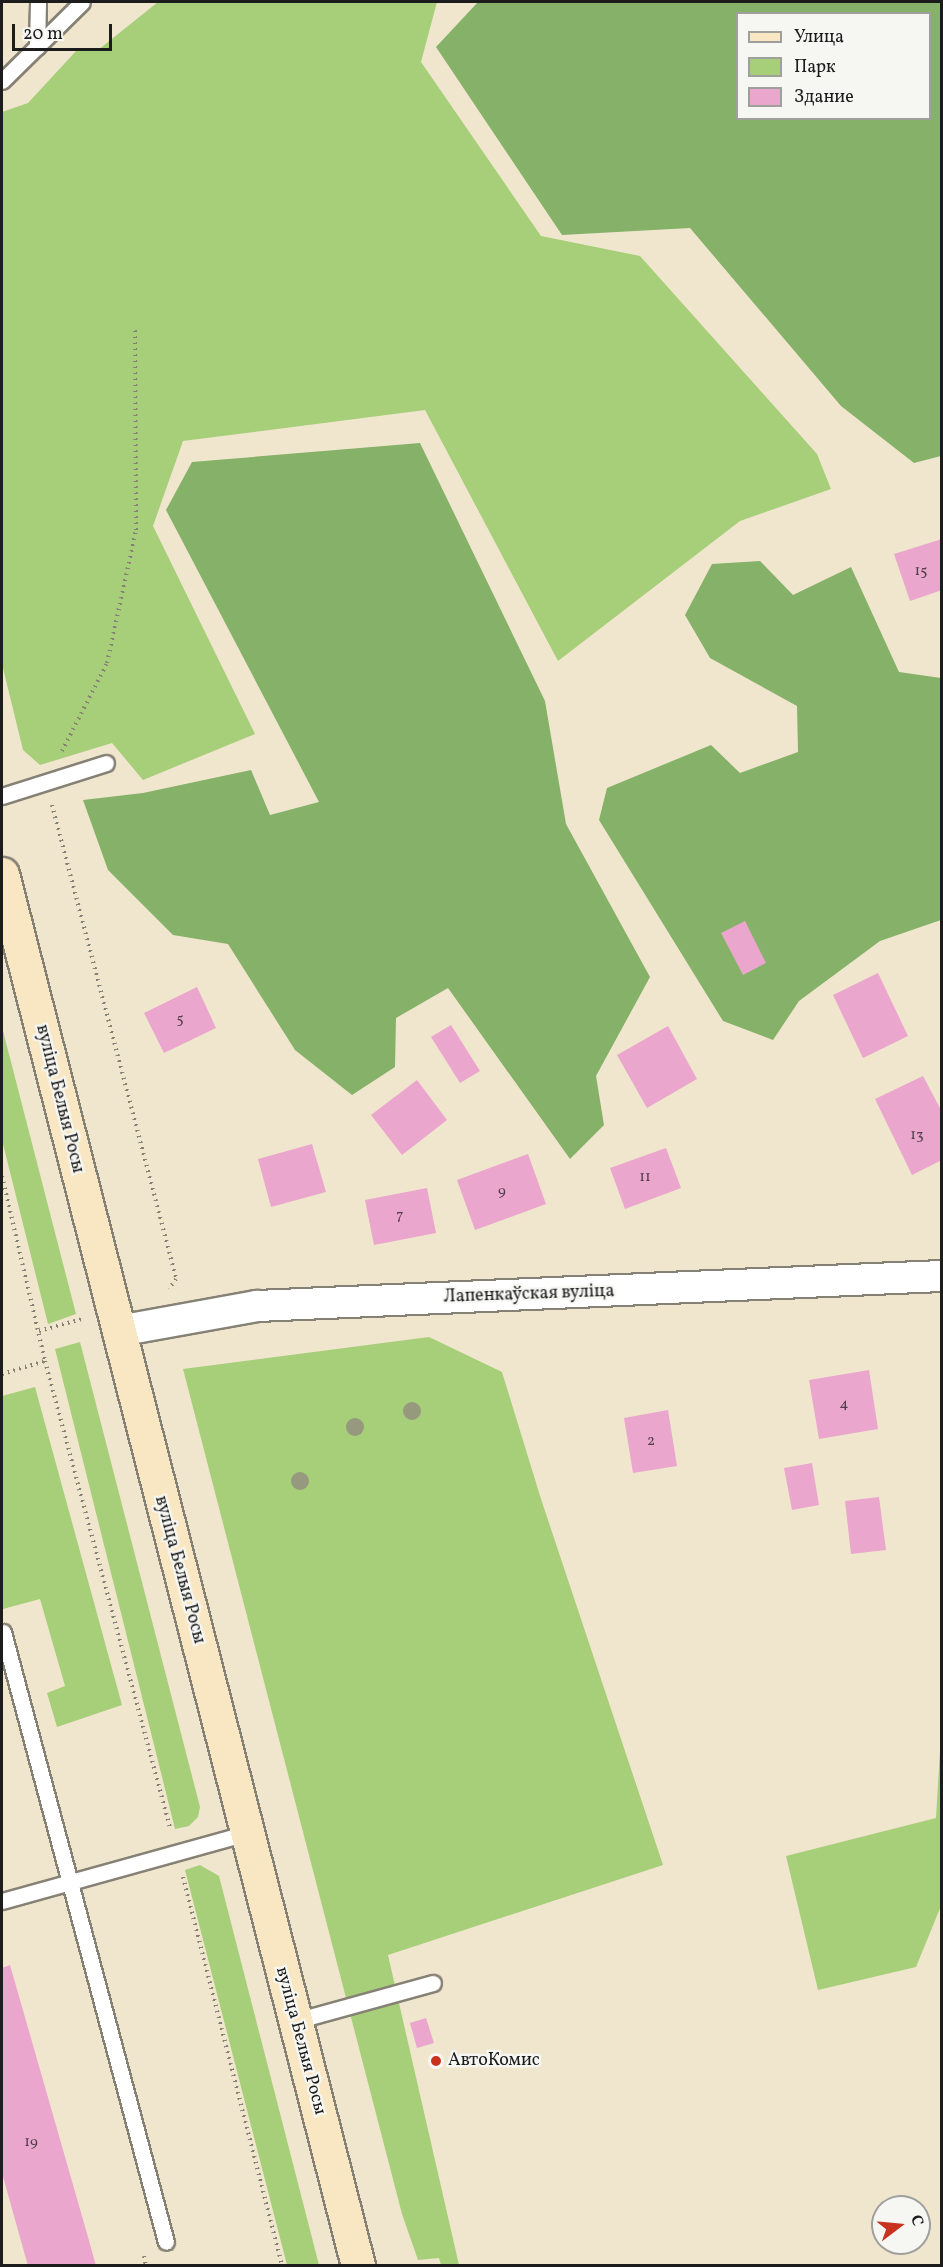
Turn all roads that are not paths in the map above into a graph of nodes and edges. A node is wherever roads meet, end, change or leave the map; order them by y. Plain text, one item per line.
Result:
1 (38, 2) edge
2 (82, 2) edge
3 (37, 47) junction
4 (2, 81) edge
5 (106, 763) dead end
6 (2, 795) edge
7 (2, 882) edge
8 (942, 1276) edge
9 (118, 1331) junction
10 (3, 1632) edge
11 (247, 1833) junction
12 (72, 1882) junction
13 (2, 1901) edge
14 (433, 1983) dead end
15 (295, 2021) junction
16 (165, 2242) dead end
17 (358, 2265) edge

1 - 3 lane
2 - 3 lane
3 - 4 lane
5 - 6 lane
7 - 9 main road, вуліца Белыя Росы
8 - 9 street, Лапенкаўская вуліца
9 - 11 main road, вуліца Белыя Росы
10 - 12 lane
11 - 12 lane
11 - 15 main road, вуліца Белыя Росы
12 - 13 lane
12 - 16 lane
14 - 15 lane
15 - 17 main road, вуліца Белыя Росы

